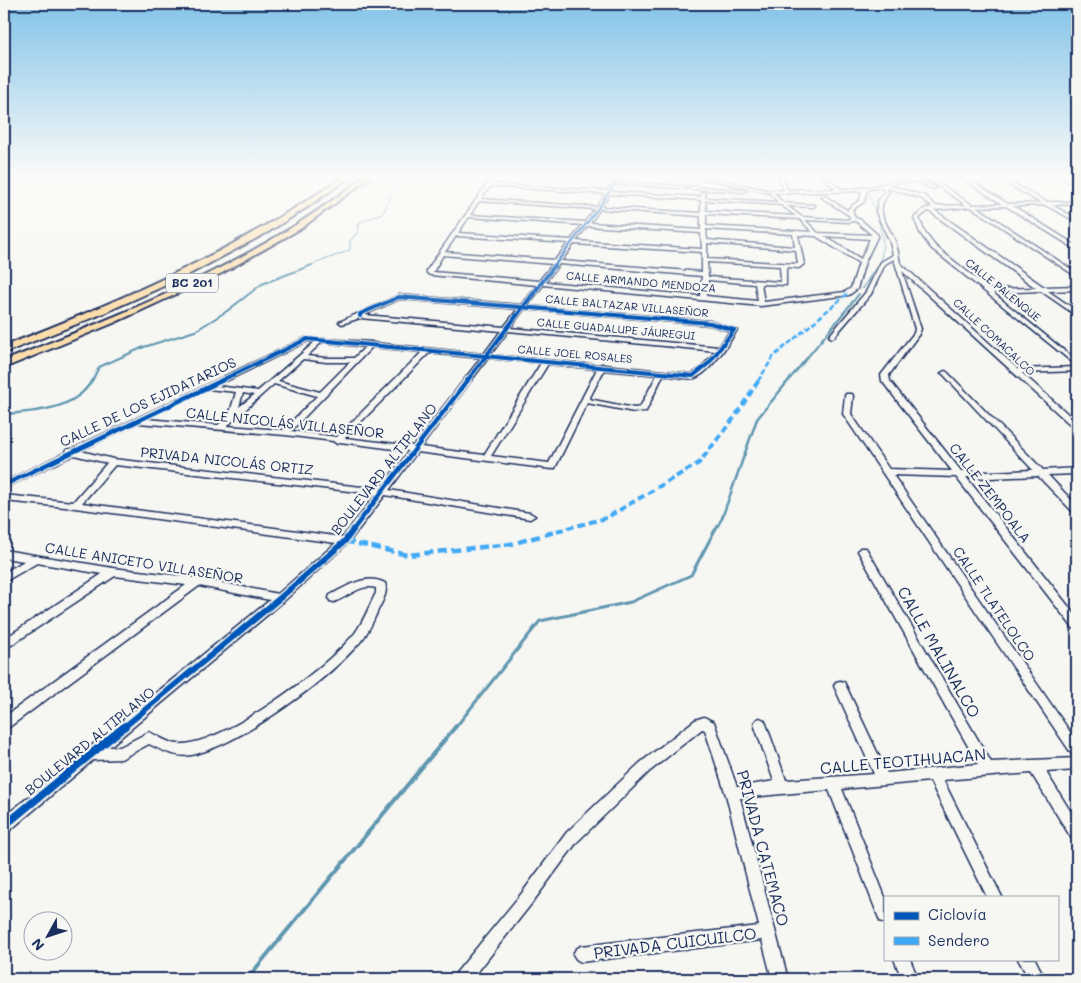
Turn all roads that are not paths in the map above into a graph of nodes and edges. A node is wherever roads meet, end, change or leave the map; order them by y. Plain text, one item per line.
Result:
1 (279, 223) edge
2 (304, 223) edge
3 (463, 223) edge
4 (569, 223) edge
5 (704, 223) edge
6 (806, 223) edge
7 (859, 223) edge
8 (884, 223) edge
9 (919, 223) edge
10 (953, 223) edge
11 (997, 223) edge
12 (1037, 223) edge
13 (586, 224) junction
14 (704, 230) junction
15 (795, 232) junction
16 (815, 233) junction
17 (456, 234) junction
18 (874, 238) junction
19 (573, 242) junction
20 (704, 242) junction
21 (1077, 248) edge
22 (799, 249) junction
23 (704, 252) junction
24 (442, 253) junction
25 (896, 255) junction
26 (704, 260) junction
27 (558, 261) junction
28 (862, 262) junction
29 (897, 263) junction
30 (783, 265) junction
31 (430, 274) joint
32 (1077, 275) edge
33 (704, 276) junction
34 (758, 282) junction
35 (541, 283) junction
36 (1077, 288) edge
37 (854, 289) junction
38 (1043, 289) junction
39 (988, 291) junction
40 (869, 293) junction
41 (397, 297) joint
42 (703, 298) junction
43 (821, 298) joint
44 (761, 304) junction
45 (522, 308) junction
46 (1077, 314) edge
47 (360, 316) junction
48 (342, 322) dead end
49 (506, 329) junction
50 (734, 332) joint
51 (832, 336) dead end
52 (301, 340) joint
53 (321, 340) junction
54 (371, 344) junction
55 (720, 349) junction
56 (4, 350) edge
57 (427, 350) junction
58 (487, 356) junction
59 (301, 357) junction
60 (356, 360) junction
61 (546, 362) junction
62 (1077, 364) edge
63 (4, 365) edge
64 (602, 366) junction
65 (1077, 369) edge
66 (1015, 371) junction
67 (661, 372) junction
68 (945, 373) dead end
69 (274, 382) junction
70 (207, 387) junction
71 (240, 391) junction
72 (260, 393) junction
73 (322, 395) junction
74 (849, 396) dead end
75 (584, 400) junction
76 (233, 416) junction
77 (136, 420) junction
78 (1077, 426) edge
79 (221, 427) junction
80 (285, 433) junction
81 (337, 440) junction
82 (413, 450) junction
83 (70, 451) junction
84 (486, 458) junction
85 (114, 462) junction
86 (887, 472) junction
87 (1077, 472) edge
88 (1040, 473) junction
89 (959, 474) junction
90 (4, 485) edge
91 (383, 492) junction
92 (4, 498) edge
93 (75, 505) junction
94 (1077, 511) edge
95 (530, 516) dead end
96 (345, 541) junction
97 (863, 551) dead end
98 (4, 554) edge
99 (34, 560) junction
100 (113, 572) junction
101 (4, 578) edge
102 (197, 582) junction
103 (280, 598) junction
104 (334, 598) dead end
105 (1077, 625) edge
106 (359, 636) joint
107 (4, 645) edge
108 (840, 686) dead end
109 (4, 724) edge
110 (760, 724) dead end
111 (710, 726) joint
112 (1077, 752) edge
113 (92, 754) junction
114 (1077, 764) edge
115 (1036, 766) junction
116 (988, 769) junction
117 (934, 775) junction
118 (883, 780) junction
119 (833, 783) junction
120 (782, 787) junction
121 (733, 795) junction
122 (4, 826) edge
123 (1077, 834) edge
124 (994, 896) edge
125 (884, 913) edge
126 (768, 932) junction
127 (582, 954) dead end
128 (902, 960) edge
129 (1026, 960) edge
130 (462, 979) edge
131 (780, 979) edge
132 (910, 979) edge
133 (1036, 979) edge

1 - 56 highway, BC 201
2 - 63 highway, BC 201
3 - 17 street
4 - 13 street
5 - 14 street
6 - 16 street
7 - 18 street
8 - 25 street
9 - 39 street, CALLE PALENQUE
10 - 38 street
11 - 32 street
12 - 21 street
13 - 14 street
13 - 19 street, BOULEVARD ALTIPLANO
14 - 15 street
14 - 20 street
15 - 16 street
15 - 22 street
16 - 18 street
16 - 28 street
17 - 19 street
17 - 24 street
18 - 28 street
19 - 23 street
19 - 27 street, BOULEVARD ALTIPLANO
20 - 22 street
20 - 23 street
22 - 30 street
23 - 26 street
24 - 27 street
24 - 31 street
25 - 29 street
25 - 40 street
26 - 30 street
26 - 33 street
27 - 33 street
27 - 35 street, BOULEVARD ALTIPLANO
28 - 37 street
29 - 66 street, CALLE COMACALCO
29 - 89 street, CALLE ZEMPOALA
30 - 34 street
31 - 35 street, CALLE ARMANDO MENDOZA
33 - 34 street
33 - 42 street
34 - 44 street
35 - 42 street, CALLE ARMANDO MENDOZA
35 - 45 street, BOULEVARD ALTIPLANO
36 - 38 street
37 - 40 street
37 - 43 street
38 - 39 street
38 - 46 street
39 - 62 street, CALLE PALENQUE
40 - 51 street
41 - 45 street, CALLE BALTAZAR VILLASEÑOR
41 - 47 street
42 - 44 street, CALLE ARMANDO MENDOZA
43 - 44 street, CALLE ARMANDO MENDOZA
45 - 49 street, BOULEVARD ALTIPLANO
45 - 50 street, CALLE BALTAZAR VILLASEÑOR
47 - 48 street
47 - 49 street, CALLE GUADALUPE JÁUREGUI
49 - 55 street, CALLE GUADALUPE JÁUREGUI
49 - 58 street, BOULEVARD ALTIPLANO
50 - 55 street
52 - 53 street, CALLE JOEL ROSALES
52 - 70 street, CALLE DE LOS EJIDATARIOS
53 - 54 street, CALLE JOEL ROSALES
53 - 59 street
54 - 57 street, CALLE JOEL ROSALES
54 - 60 street
55 - 67 street, CALLE JOEL ROSALES
57 - 58 street, CALLE JOEL ROSALES
57 - 81 street
58 - 61 street, CALLE JOEL ROSALES
58 - 82 street, BOULEVARD ALTIPLANO
59 - 60 street
59 - 69 street
60 - 73 street
61 - 64 street, CALLE JOEL ROSALES
61 - 84 street
64 - 67 street, CALLE JOEL ROSALES
64 - 75 street
65 - 66 street
66 - 78 street, CALLE COMACALCO
67 - 75 street
68 - 88 street
69 - 72 street
69 - 73 street
70 - 71 street
70 - 77 street, CALLE DE LOS EJIDATARIOS
71 - 72 street
71 - 76 street
72 - 76 street
73 - 80 street
74 - 86 street, CALLE TLATELOLCO
75 - 84 street, CALLE NICOLÁS VILLASEÑOR
76 - 79 street
77 - 79 street, CALLE NICOLÁS VILLASEÑOR
77 - 83 street, CALLE DE LOS EJIDATARIOS
79 - 80 street, CALLE NICOLÁS VILLASEÑOR
80 - 81 street, CALLE NICOLÁS VILLASEÑOR
81 - 82 street, CALLE NICOLÁS VILLASEÑOR
82 - 84 street, CALLE NICOLÁS VILLASEÑOR
82 - 91 street, BOULEVARD ALTIPLANO
83 - 85 street, PRIVADA NICOLÁS ORTIZ
83 - 90 street, CALLE DE LOS EJIDATARIOS
85 - 91 street, PRIVADA NICOLÁS ORTIZ
85 - 93 street
86 - 89 street
86 - 112 street, CALLE TLATELOLCO
87 - 88 street
88 - 89 street
88 - 94 street
89 - 105 street, CALLE ZEMPOALA
91 - 95 street, PRIVADA NICOLÁS ORTIZ
91 - 96 street, BOULEVARD ALTIPLANO
92 - 93 street
93 - 96 street
96 - 103 street, BOULEVARD ALTIPLANO
97 - 116 street, CALLE MALINALCO
98 - 99 street, CALLE ANICETO VILLASEÑOR
99 - 100 street, CALLE ANICETO VILLASEÑOR
99 - 101 street
100 - 102 street, CALLE ANICETO VILLASEÑOR
100 - 107 street
102 - 103 street, CALLE ANICETO VILLASEÑOR
102 - 109 street
103 - 113 street, BOULEVARD ALTIPLANO
104 - 106 street
106 - 113 street
108 - 118 street
110 - 120 street
111 - 121 street, PRIVADA CATEMACO
111 - 130 street
113 - 122 street, BOULEVARD ALTIPLANO
114 - 115 street, CALLE TEOTIHUACAN
115 - 116 street, CALLE TEOTIHUACAN
115 - 123 street
116 - 117 street, CALLE TEOTIHUACAN
117 - 118 street, CALLE TEOTIHUACAN
117 - 124 street
118 - 119 street, CALLE TEOTIHUACAN
119 - 120 street, CALLE TEOTIHUACAN
119 - 125 street
120 - 121 street, CALLE TEOTIHUACAN
121 - 126 street, PRIVADA CATEMACO
126 - 127 street, PRIVADA CUICUILCO
126 - 131 street, PRIVADA CATEMACO
128 - 132 street
129 - 133 street

